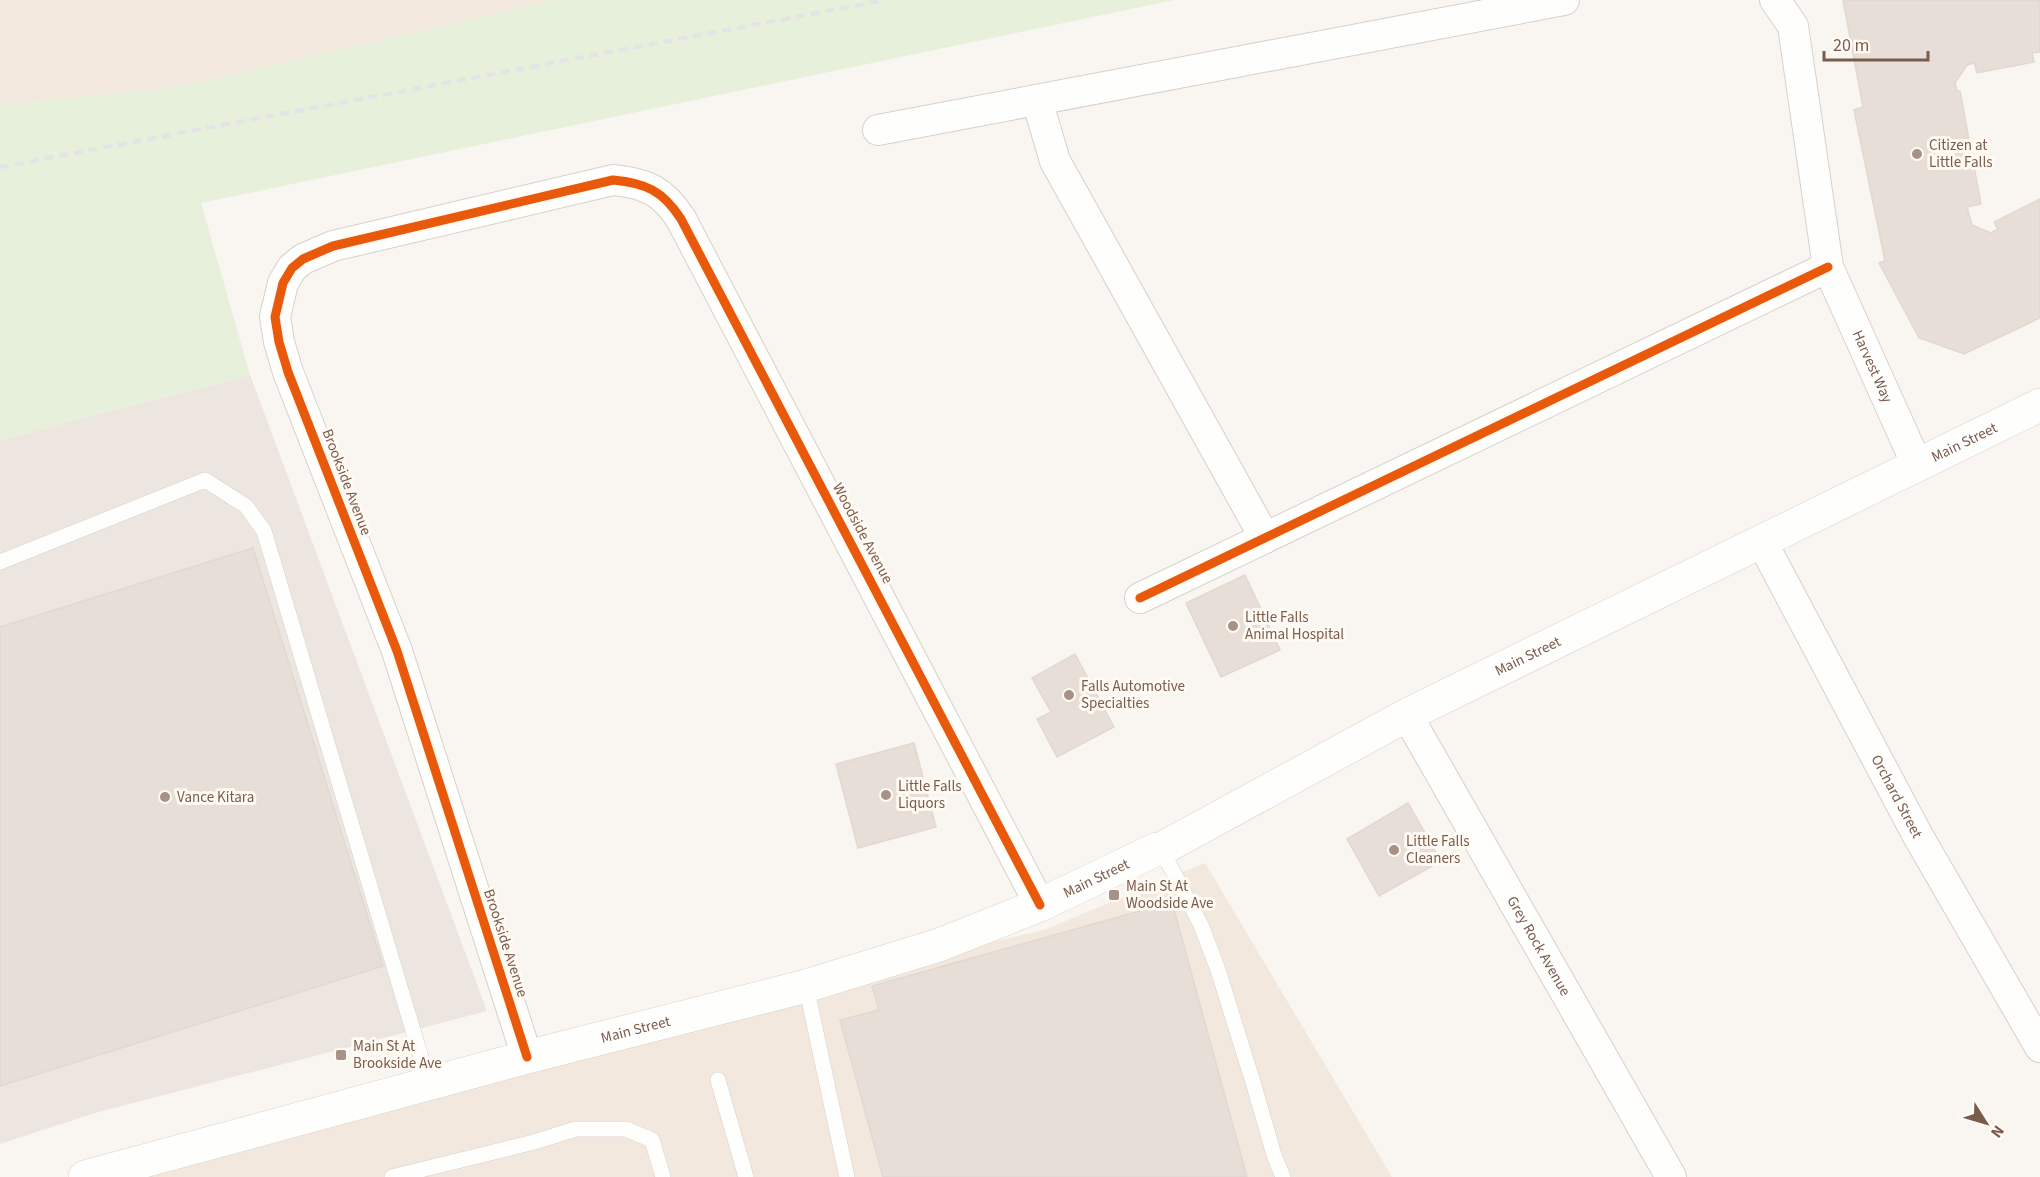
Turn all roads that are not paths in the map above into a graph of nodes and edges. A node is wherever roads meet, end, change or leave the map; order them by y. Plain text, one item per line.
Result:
1 (1564, 0) edge
2 (1776, 0) edge
3 (1037, 100) junction
4 (878, 130) dead end
5 (646, 185) joint
6 (1828, 267) junction
7 (2040, 405) edge
8 (1917, 465) junction
9 (1264, 538) junction
10 (1762, 542) junction
11 (0, 562) edge
12 (1140, 598) dead end
13 (1407, 715) junction
14 (1161, 849) junction
15 (1040, 905) junction
16 (806, 986) junction
17 (2040, 1047) edge
18 (527, 1057) junction
19 (718, 1080) dead end
20 (429, 1084) junction
21 (85, 1177) edge
22 (392, 1177) edge
23 (663, 1177) edge
24 (746, 1177) edge
25 (847, 1177) edge
26 (1283, 1177) edge
27 (1671, 1177) edge

1 - 3 street
2 - 6 street, Harvest Way
3 - 4 street
3 - 9 street
5 - 15 street, Woodside Avenue
5 - 18 street, Brookside Avenue
6 - 8 street, Harvest Way
6 - 9 street
7 - 8 main road, Main Street
8 - 10 main road, Main Street
9 - 12 street
10 - 13 main road, Main Street
10 - 17 street, Orchard Street
11 - 20 lane
13 - 14 main road, Main Street
13 - 27 street, Grey Rock Avenue
14 - 15 main road, Main Street
14 - 26 lane
15 - 16 main road, Main Street
16 - 18 main road, Main Street
16 - 25 lane
18 - 20 main road, Main Street
19 - 24 lane
20 - 21 main road, Main Street
22 - 23 lane

